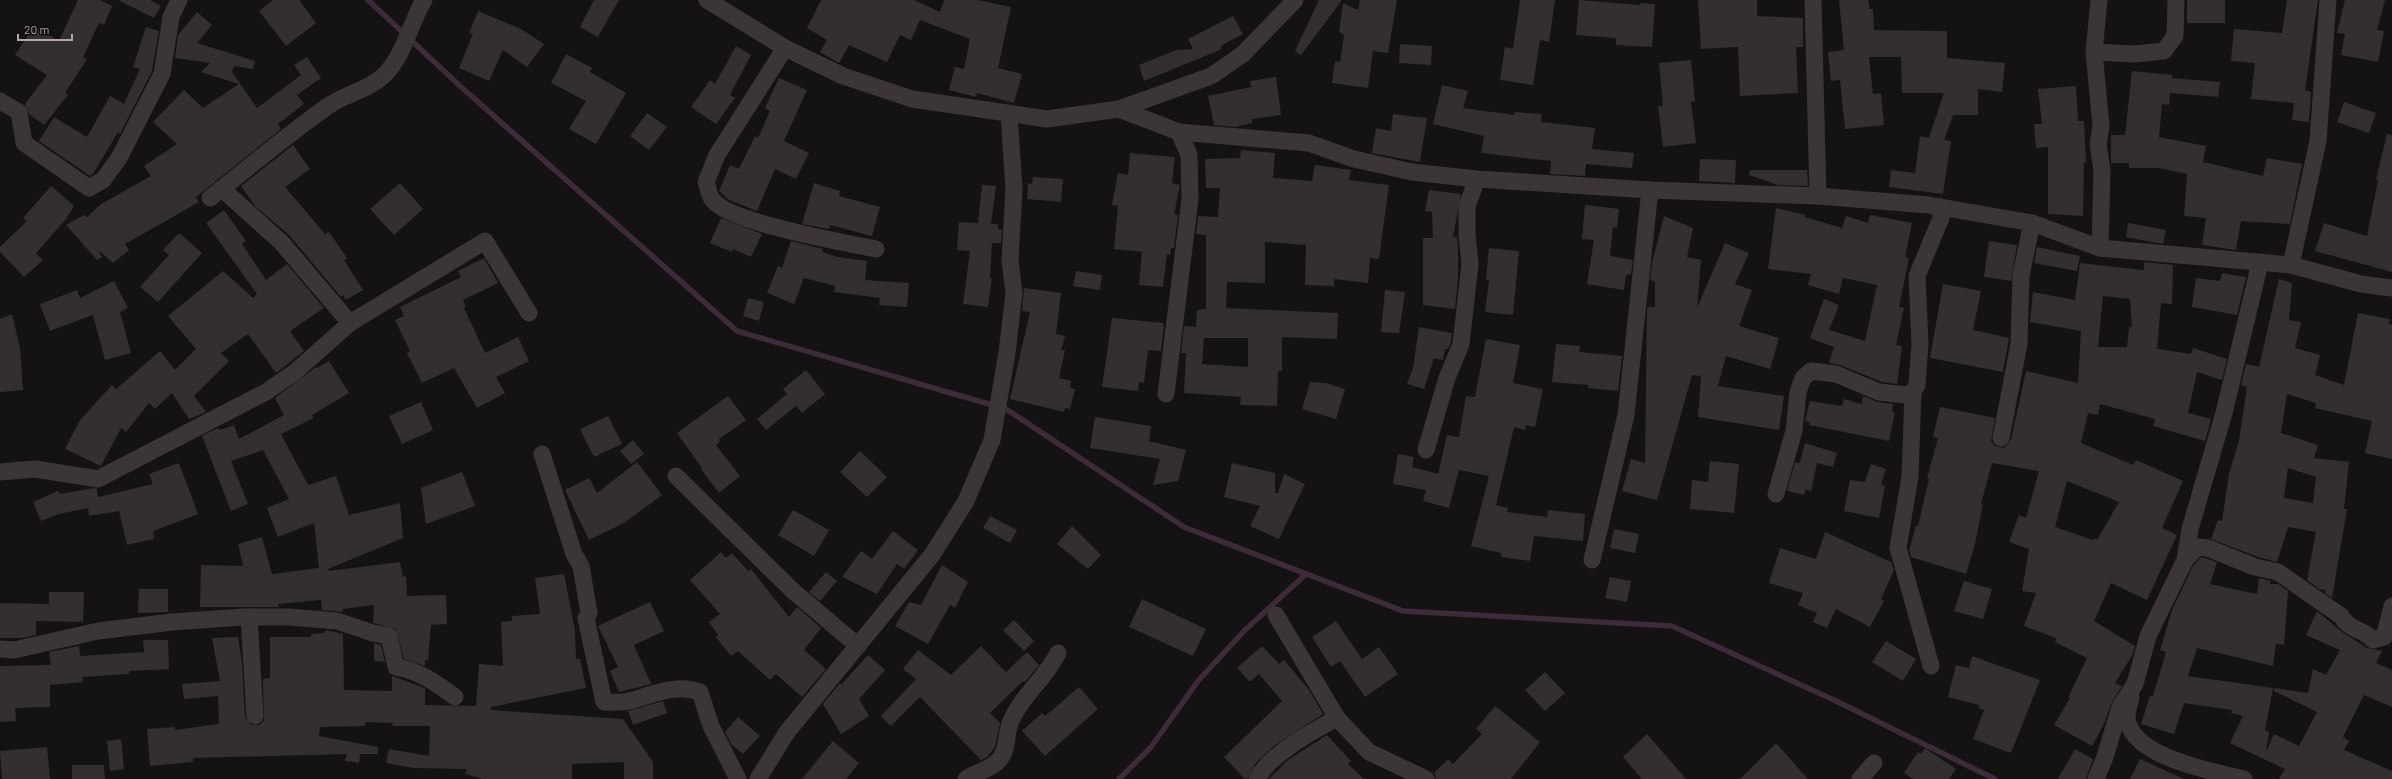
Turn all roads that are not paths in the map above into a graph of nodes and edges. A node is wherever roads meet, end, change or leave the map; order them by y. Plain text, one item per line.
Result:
1 (179, 0) edge
2 (424, 0) edge
3 (707, 0) edge
4 (1295, 0) edge
5 (1813, 0) edge
6 (2099, 0) edge
7 (2176, 0) edge
8 (2328, 0) edge
9 (785, 48) junction
10 (2094, 52) junction
11 (0, 102) edge
12 (1119, 109) junction
13 (1010, 114) junction
14 (1179, 132) junction
15 (1477, 179) junction
16 (1650, 190) junction
17 (1818, 196) junction
18 (1941, 208) junction
19 (2032, 223) junction
20 (2100, 248) junction
21 (876, 249) dead end
22 (2260, 263) junction
23 (2291, 265) junction
24 (2392, 288) edge
25 (529, 313) dead end
26 (350, 323) junction
27 (1913, 392) junction
28 (1166, 394) dead end
29 (2002, 438) dead end
30 (1426, 450) dead end
31 (542, 454) dead end
32 (0, 472) edge
33 (676, 476) dead end
34 (1776, 494) dead end
35 (1592, 560) dead end
36 (2185, 560) junction
37 (2392, 606) edge
38 (1276, 615) dead end
39 (249, 617) junction
40 (858, 646) junction
41 (0, 649) edge
42 (1058, 653) dead end
43 (1931, 666) dead end
44 (2135, 684) junction
45 (455, 697) dead end
46 (256, 716) dead end
47 (1337, 718) junction
48 (1874, 764) dead end
49 (738, 779) edge
50 (758, 779) edge
51 (966, 779) edge
52 (1257, 779) edge
53 (1426, 779) edge
54 (1860, 779) edge
55 (2096, 779) edge
56 (2244, 779) edge

1 - 11 street
2 - 26 street
3 - 9 street
4 - 12 street
5 - 17 street
6 - 10 street
7 - 10 street
8 - 23 street
9 - 13 street
9 - 21 street
10 - 20 street
12 - 13 street
12 - 14 street
13 - 40 street
14 - 15 street
14 - 28 street
15 - 16 street
15 - 30 street
16 - 17 street
16 - 35 street
17 - 18 street
18 - 19 street
18 - 27 street
19 - 20 street
19 - 29 street
20 - 22 street
22 - 23 street
22 - 36 street
23 - 24 street
25 - 26 street
26 - 32 street
27 - 34 street
27 - 43 street
31 - 49 street
33 - 40 street
36 - 37 street
36 - 44 street
38 - 47 street
39 - 41 street
39 - 45 street
39 - 46 street
40 - 50 street
42 - 51 street
44 - 55 street
44 - 56 street
47 - 52 street
47 - 53 street
48 - 54 street

